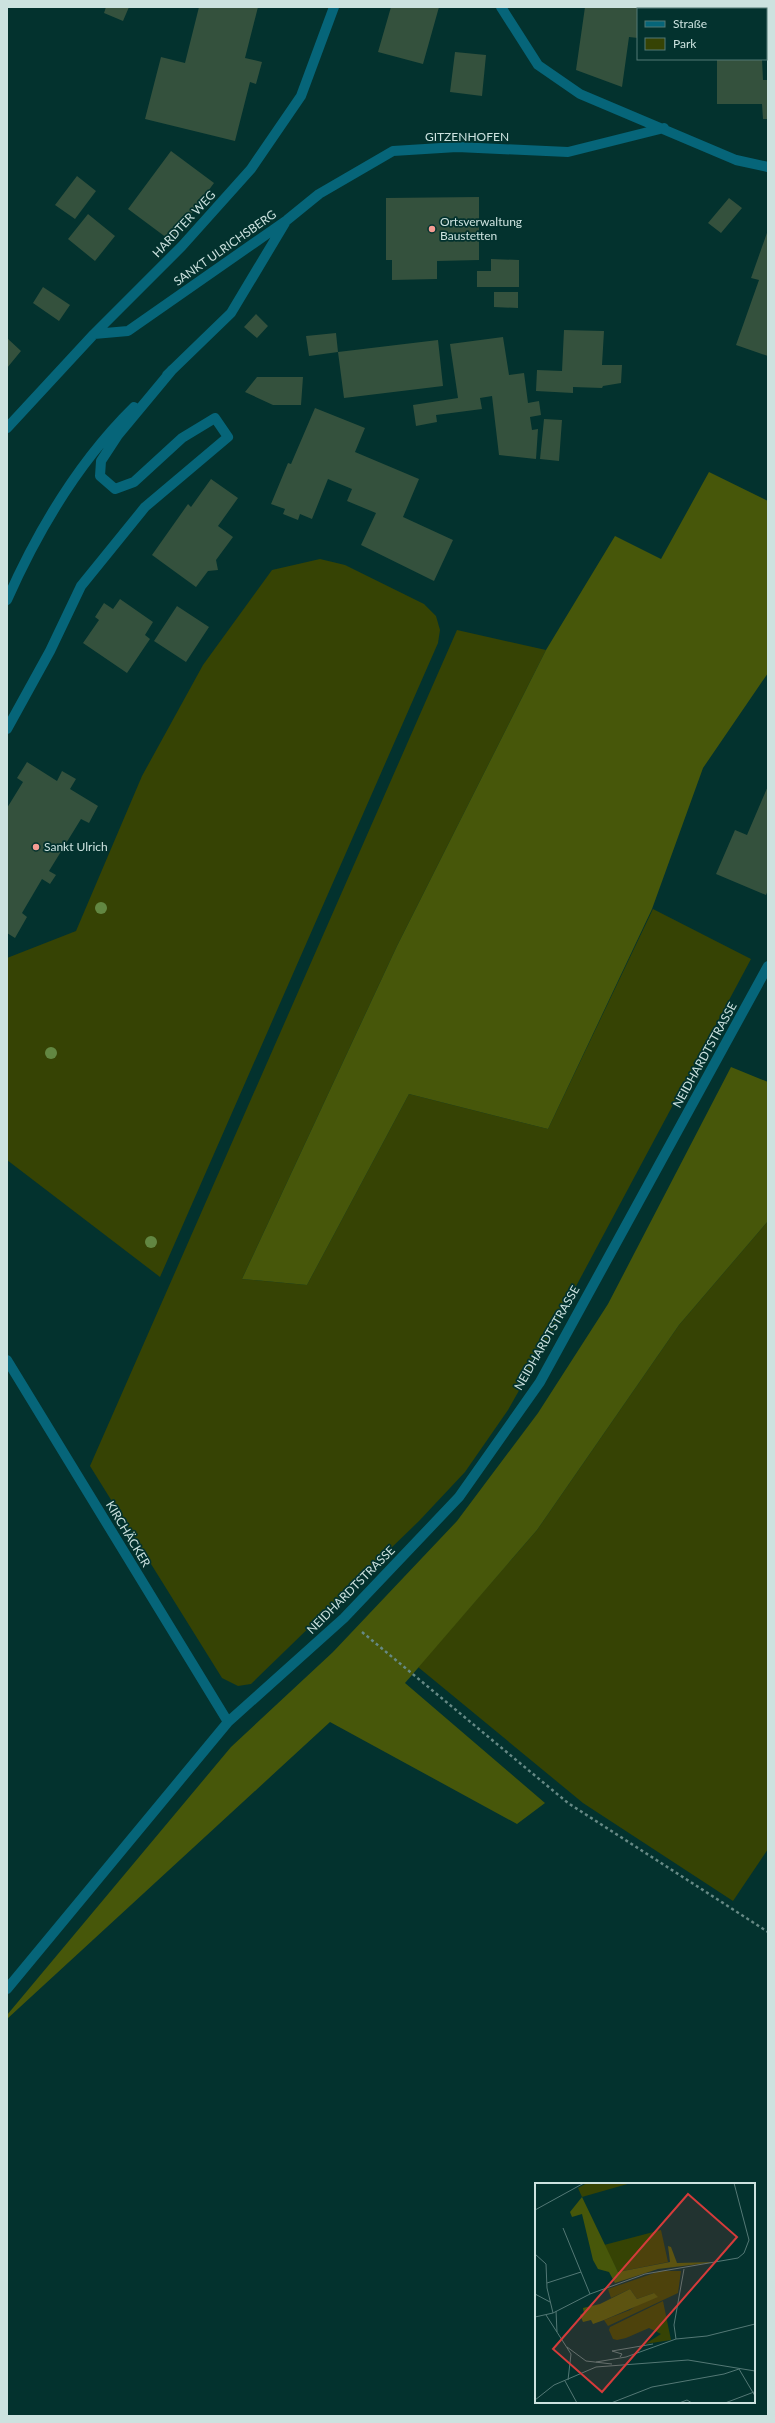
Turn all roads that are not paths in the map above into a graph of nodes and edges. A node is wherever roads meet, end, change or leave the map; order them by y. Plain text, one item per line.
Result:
1 (334, 7) edge
2 (501, 7) edge
3 (664, 128) junction
4 (768, 167) edge
5 (287, 220) junction
6 (94, 334) junction
7 (172, 370) junction
8 (7, 428) edge
9 (7, 600) edge
10 (7, 729) edge
11 (768, 966) edge
12 (7, 1360) edge
13 (228, 1722) junction
14 (7, 1989) edge

1 - 6 street, HARDTER WEG
2 - 3 street
3 - 4 street
3 - 5 street, GITZENHOFEN
5 - 6 street, SANKT ULRICHSBERG
5 - 7 street, SANKT ULRICHSBERG
6 - 8 street, HARDTER WEG
7 - 9 street, SANKT ULRICHSBERG
7 - 10 street, SANKT ULRICHSBERG
11 - 13 street, NEIDHARDTSTRASSE
12 - 13 street, KIRCHÄCKER
13 - 14 street, NEIDHARDTSTRASSE

